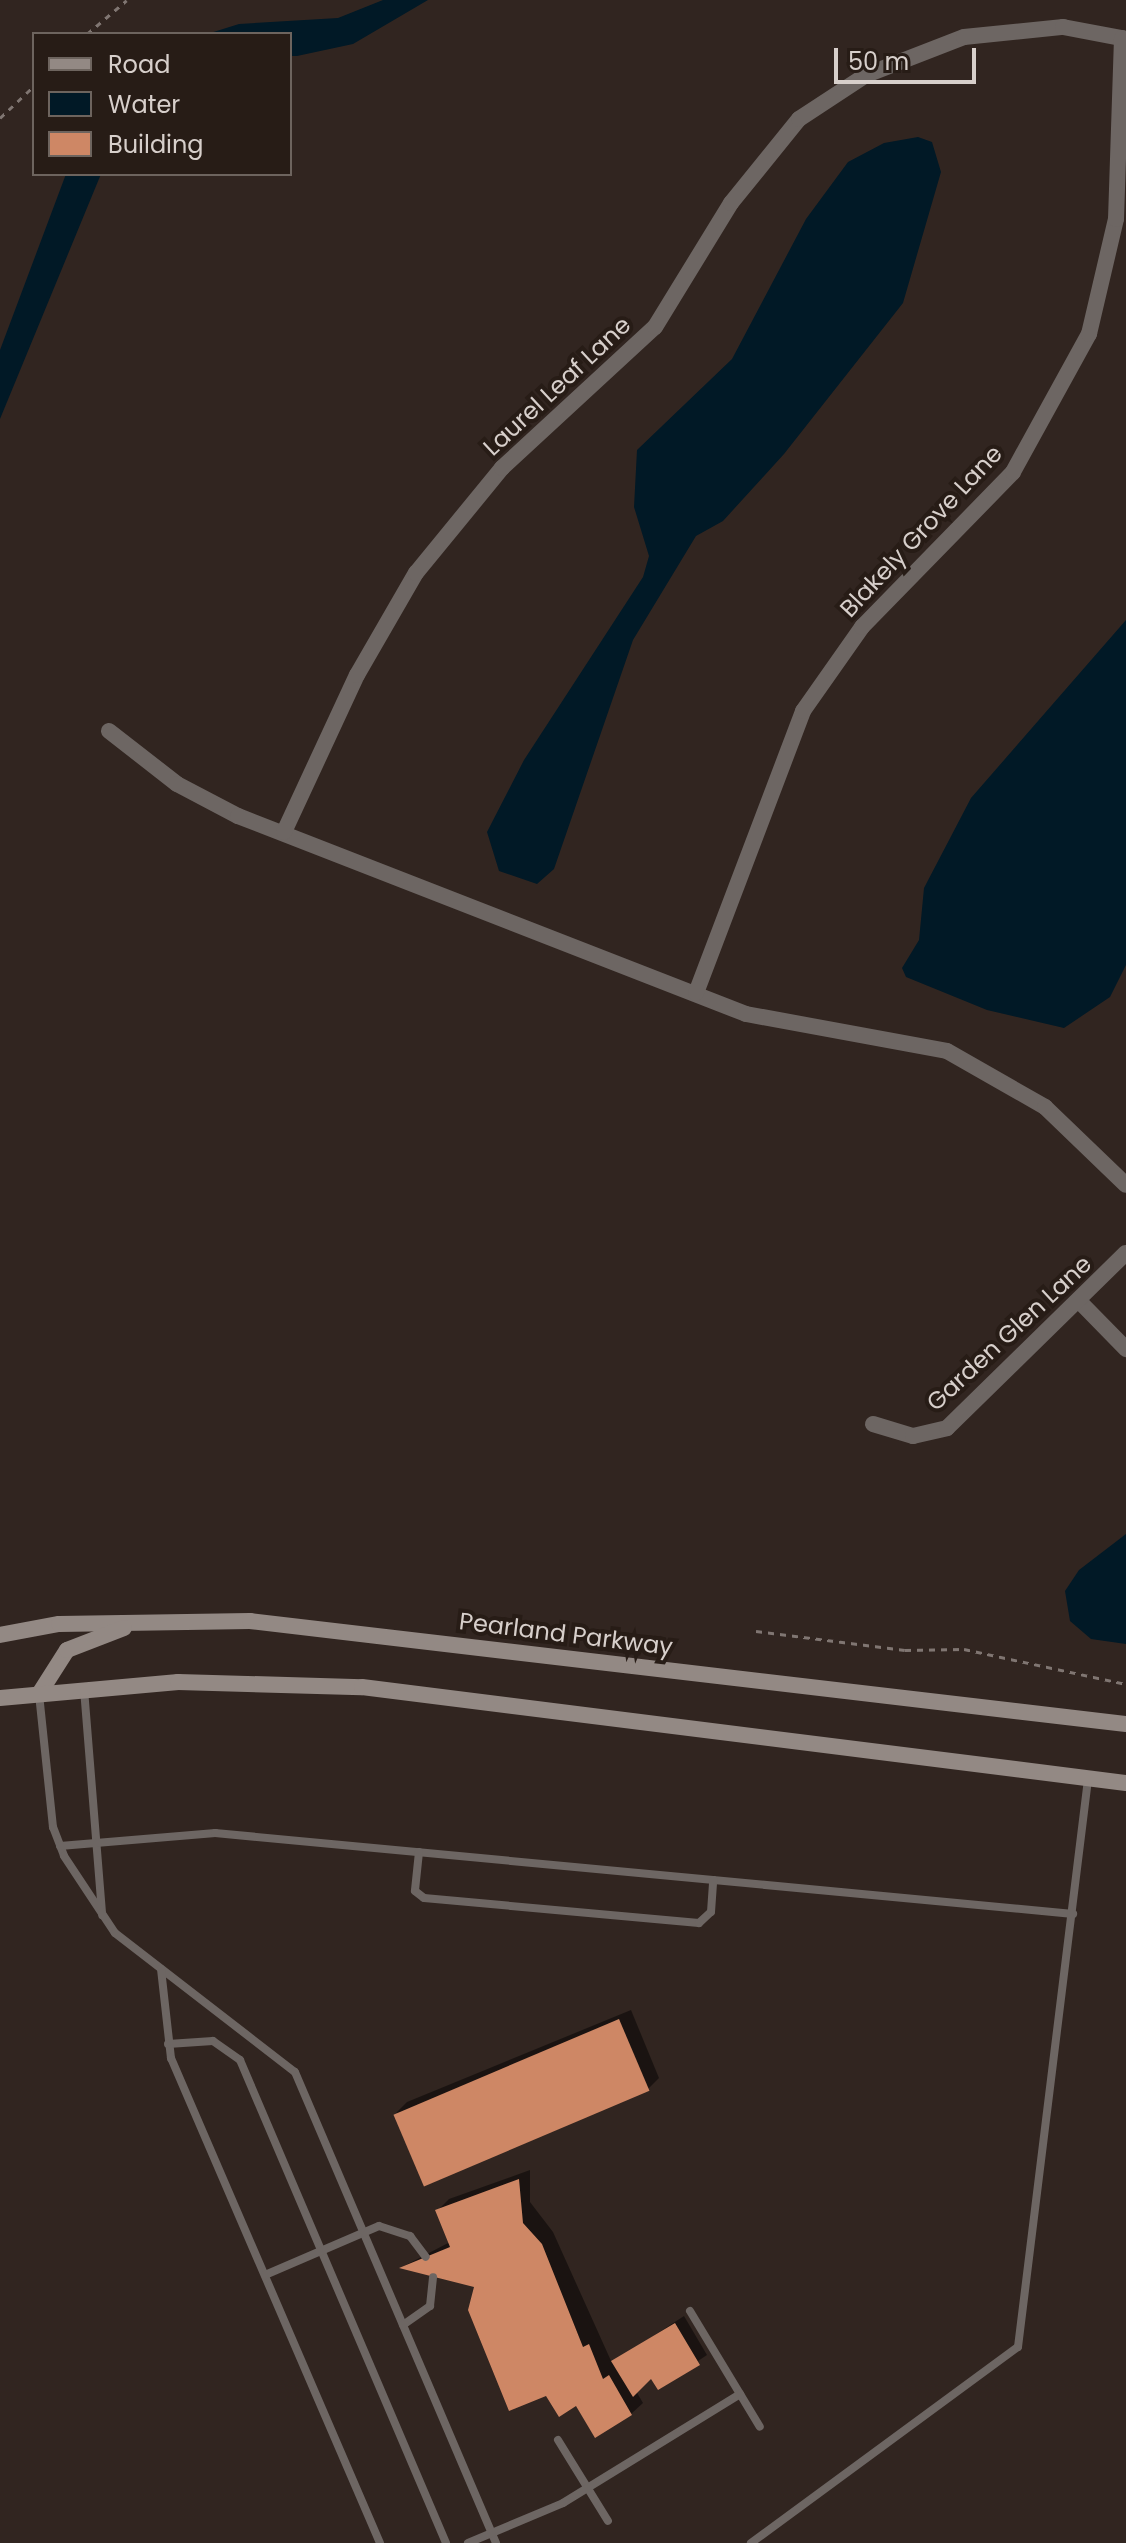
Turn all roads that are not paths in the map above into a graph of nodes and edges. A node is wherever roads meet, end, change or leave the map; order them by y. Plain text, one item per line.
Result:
1 (1124, 39) edge
2 (109, 731) dead end
3 (284, 832) junction
4 (696, 993) junction
5 (1126, 1185) edge
6 (1126, 1253) edge
7 (1080, 1302) junction
8 (1126, 1349) edge
9 (873, 1424) dead end
10 (160, 1619) junction
11 (0, 1635) edge
12 (84, 1689) junction
13 (39, 1694) junction
14 (0, 1698) edge
15 (1126, 1724) edge
16 (1088, 1779) junction
17 (1126, 1783) edge
18 (98, 1844) junction
19 (60, 1846) junction
20 (419, 1852) junction
21 (713, 1880) junction
22 (1073, 1914) junction
23 (102, 1916) junction
24 (161, 1969) junction
25 (168, 2044) junction
26 (364, 2233) junction
27 (321, 2251) junction
28 (426, 2257) dead end
29 (265, 2275) junction
30 (433, 2277) dead end
31 (690, 2311) dead end
32 (403, 2325) junction
33 (740, 2394) junction
34 (760, 2427) dead end
35 (558, 2440) dead end
36 (588, 2488) junction
37 (608, 2521) dead end
38 (492, 2533) junction
39 (380, 2543) edge
40 (446, 2543) edge
41 (468, 2543) edge
42 (496, 2543) edge
43 (751, 2543) edge

1 - 3 street, Laurel Leaf Lane
1 - 4 street, Blakely Grove Lane
2 - 3 street
3 - 4 street
4 - 5 street
6 - 7 street, Garden Glen Lane
7 - 8 street
7 - 9 street, Garden Glen Lane
10 - 11 main road, Pearland Parkway
10 - 13 main road
10 - 15 main road, Pearland Parkway
12 - 13 main road
12 - 16 main road
12 - 18 lane
13 - 14 main road
13 - 19 lane
16 - 17 main road
16 - 22 lane
18 - 19 lane
18 - 20 lane
18 - 23 lane
19 - 23 lane
20 - 21 lane
20 - 21 lane
21 - 22 lane
22 - 43 lane
23 - 24 lane
24 - 25 lane
24 - 26 lane
25 - 27 lane
25 - 29 lane
26 - 27 lane
26 - 28 lane
26 - 32 lane
27 - 29 lane
27 - 40 lane
29 - 39 lane
30 - 32 lane
31 - 33 lane
32 - 38 lane
33 - 34 lane
33 - 36 lane
35 - 36 lane
36 - 37 lane
36 - 38 lane
38 - 41 lane
38 - 42 lane

